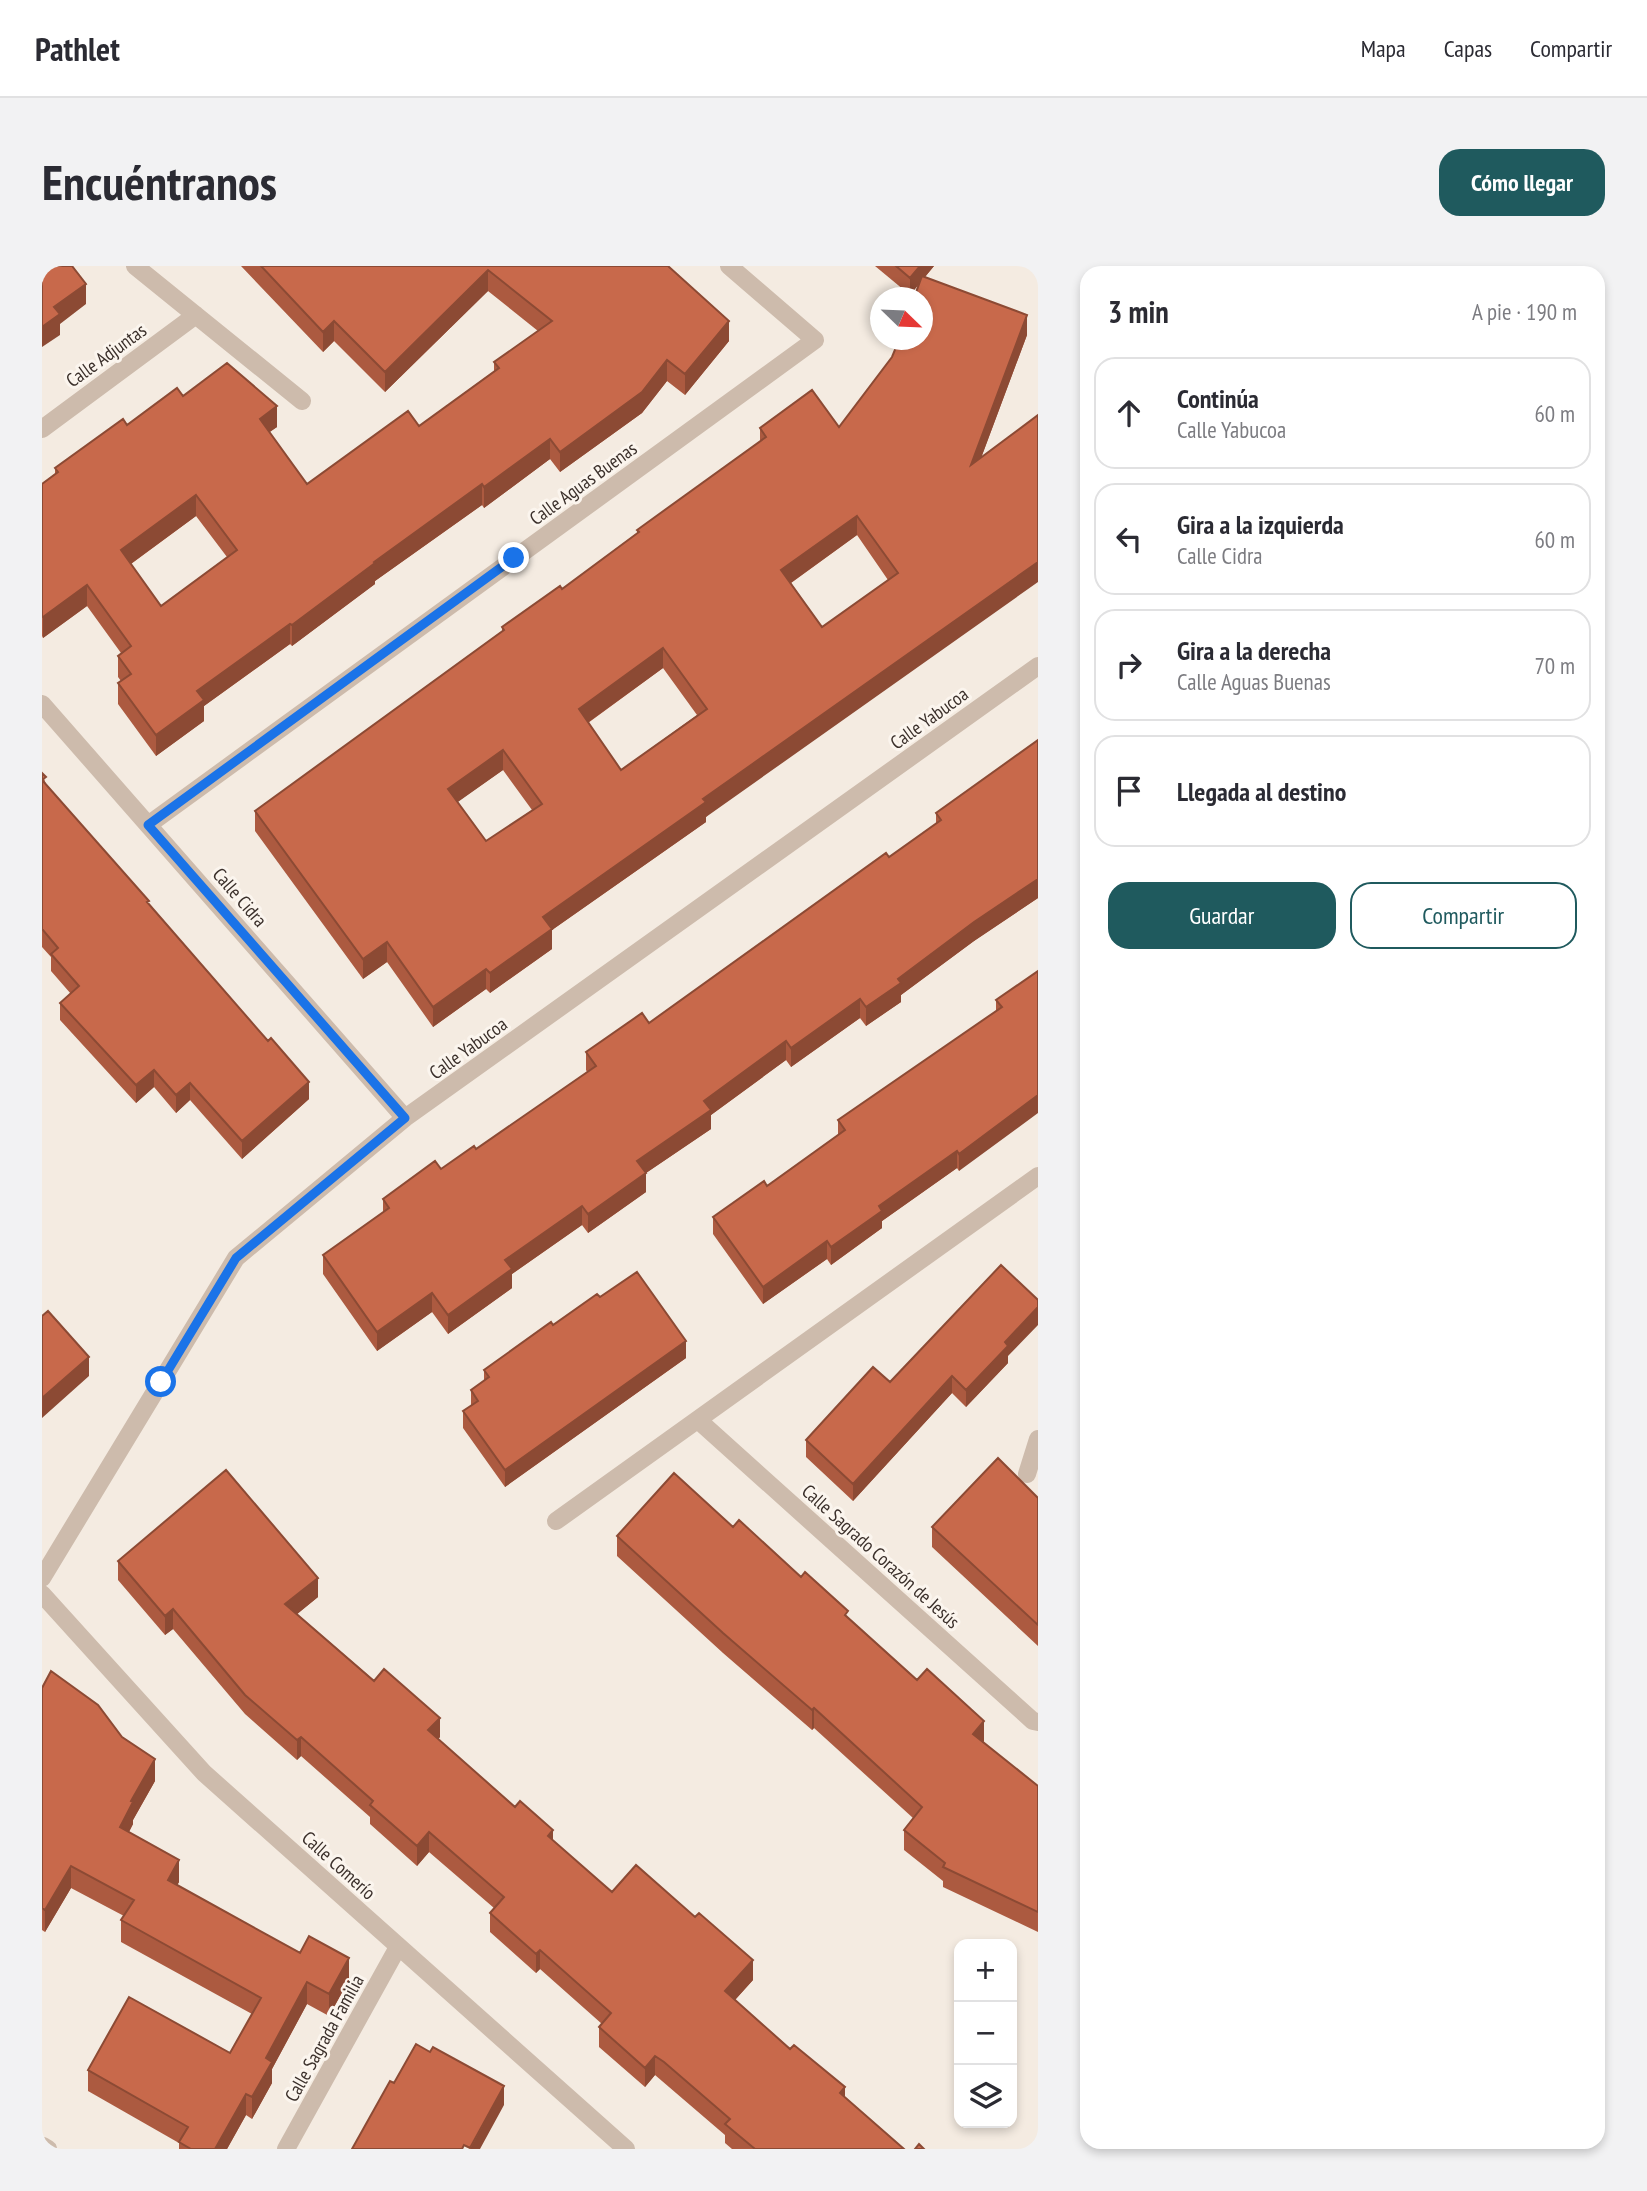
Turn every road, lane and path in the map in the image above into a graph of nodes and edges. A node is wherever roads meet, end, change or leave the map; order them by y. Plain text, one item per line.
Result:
1 (135, 266) edge
2 (729, 266) edge
3 (196, 315) junction
4 (302, 401) dead end
5 (42, 429) edge
6 (1038, 666) edge
7 (42, 704) edge
8 (148, 825) junction
9 (405, 1118) junction
10 (1038, 1176) edge
11 (698, 1420) junction
12 (1038, 1439) edge
13 (1027, 1474) dead end
14 (556, 1521) dead end
15 (42, 1578) edge
16 (42, 1594) edge
17 (1038, 1722) edge
18 (398, 1947) junction
19 (286, 2149) edge
20 (626, 2149) edge

1 - 3 street
2 - 8 street, Calle Aguas Buenas
3 - 4 street
3 - 5 street, Calle Adjuntas
6 - 9 street, Calle Yabucoa
7 - 8 street, Calle Cidra
8 - 9 street, Calle Cidra
9 - 15 street, Calle Yabucoa
10 - 11 street
11 - 14 street
11 - 17 street, Calle Sagrado Corazón de Jesús
12 - 13 street
16 - 18 street, Calle Comerío
18 - 19 street, Calle Sagrada Familia
18 - 20 street, Calle Comerío

